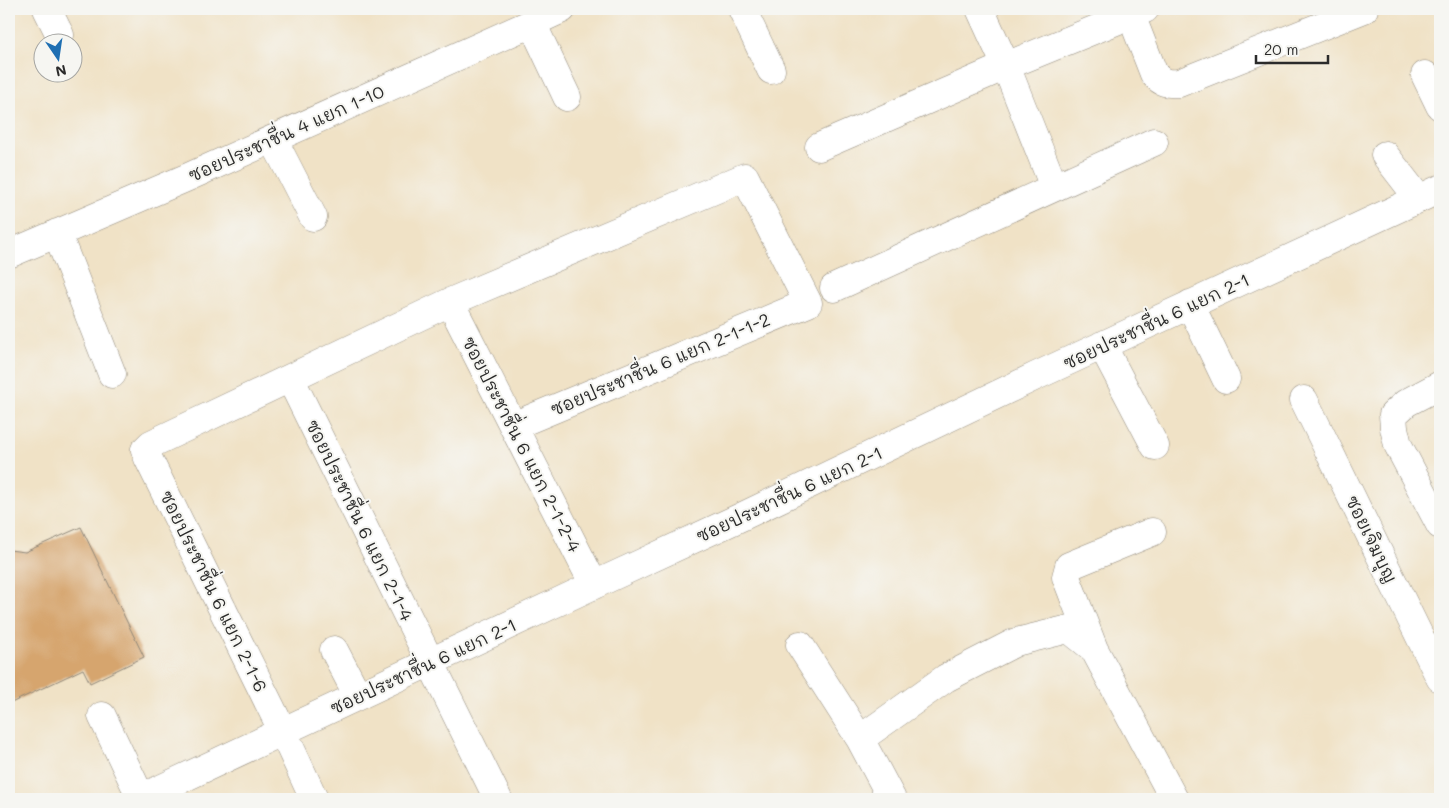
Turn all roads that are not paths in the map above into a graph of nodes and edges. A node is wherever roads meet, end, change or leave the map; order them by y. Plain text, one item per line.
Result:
1 (46, 9) edge
2 (562, 9) edge
3 (742, 9) edge
4 (980, 9) edge
5 (1364, 9) edge
6 (1138, 12) edge
7 (532, 24) junction
8 (58, 32) edge
9 (1006, 66) junction
10 (771, 70) dead end
11 (1424, 75) dead end
12 (567, 97) dead end
13 (1440, 106) edge
14 (274, 139) junction
15 (1154, 142) dead end
16 (819, 147) dead end
17 (1385, 155) dead end
18 (1054, 187) junction
19 (1430, 194) edge
20 (313, 217) dead end
21 (57, 233) junction
22 (9, 254) edge
23 (834, 288) dead end
24 (450, 302) junction
25 (1190, 304) junction
26 (1102, 345) junction
27 (112, 374) dead end
28 (290, 378) junction
29 (1226, 380) dead end
30 (1440, 385) edge
31 (1304, 400) dead end
32 (513, 426) junction
33 (1155, 446) dead end
34 (1440, 526) edge
35 (1152, 532) dead end
36 (594, 585) junction
37 (800, 645) dead end
38 (1094, 649) junction
39 (334, 650) dead end
40 (431, 662) junction
41 (1440, 678) edge
42 (358, 696) junction
43 (102, 716) dead end
44 (283, 732) junction
45 (860, 739) junction
46 (140, 799) edge
47 (314, 799) edge
48 (498, 799) edge
49 (892, 799) edge
50 (1174, 799) edge

1 - 8 street
2 - 7 street, ซอยประชาชื่น 4 แยก 1-10
3 - 10 street
4 - 9 street
5 - 6 street
6 - 9 street
7 - 12 street
7 - 14 street, ซอยประชาชื่น 4 แยก 1-10
9 - 16 street
9 - 18 street
11 - 13 street
14 - 20 street
14 - 21 street, ซอยประชาชื่น 4 แยก 1-10
15 - 18 street
17 - 19 street
18 - 23 street
19 - 25 street, ซอยประชาชื่น 6 แยก 2-1
21 - 22 street, ซอยประชาชื่น 4 แยก 1-10
21 - 27 street
24 - 28 street
24 - 32 street, ซอยประชาชื่น 6 แยก 2-1-2-4
24 - 32 street, ซอยประชาชื่น 6 แยก 2-1-1-2
25 - 26 street, ซอยประชาชื่น 6 แยก 2-1
25 - 29 street
26 - 33 street
26 - 36 street, ซอยประชาชื่น 6 แยก 2-1
28 - 40 street, ซอยประชาชื่น 6 แยก 2-1-4
28 - 44 street, ซอยประชาชื่น 6 แยก 2-1-6
30 - 34 street
31 - 41 street, ซอยเจิมบุญ
32 - 36 street, ซอยประชาชื่น 6 แยก 2-1-2-4
35 - 38 street
36 - 40 street, ซอยประชาชื่น 6 แยก 2-1
37 - 45 street
38 - 45 street
38 - 50 street
39 - 42 street
40 - 42 street, ซอยประชาชื่น 6 แยก 2-1
40 - 48 street, ซอยประชาชื่น 6 แยก 2-1-4
42 - 44 street, ซอยประชาชื่น 6 แยก 2-1
43 - 46 street
44 - 46 street, ซอยประชาชื่น 6 แยก 2-1
44 - 47 street, ซอยประชาชื่น 6 แยก 2-1-6
45 - 49 street

